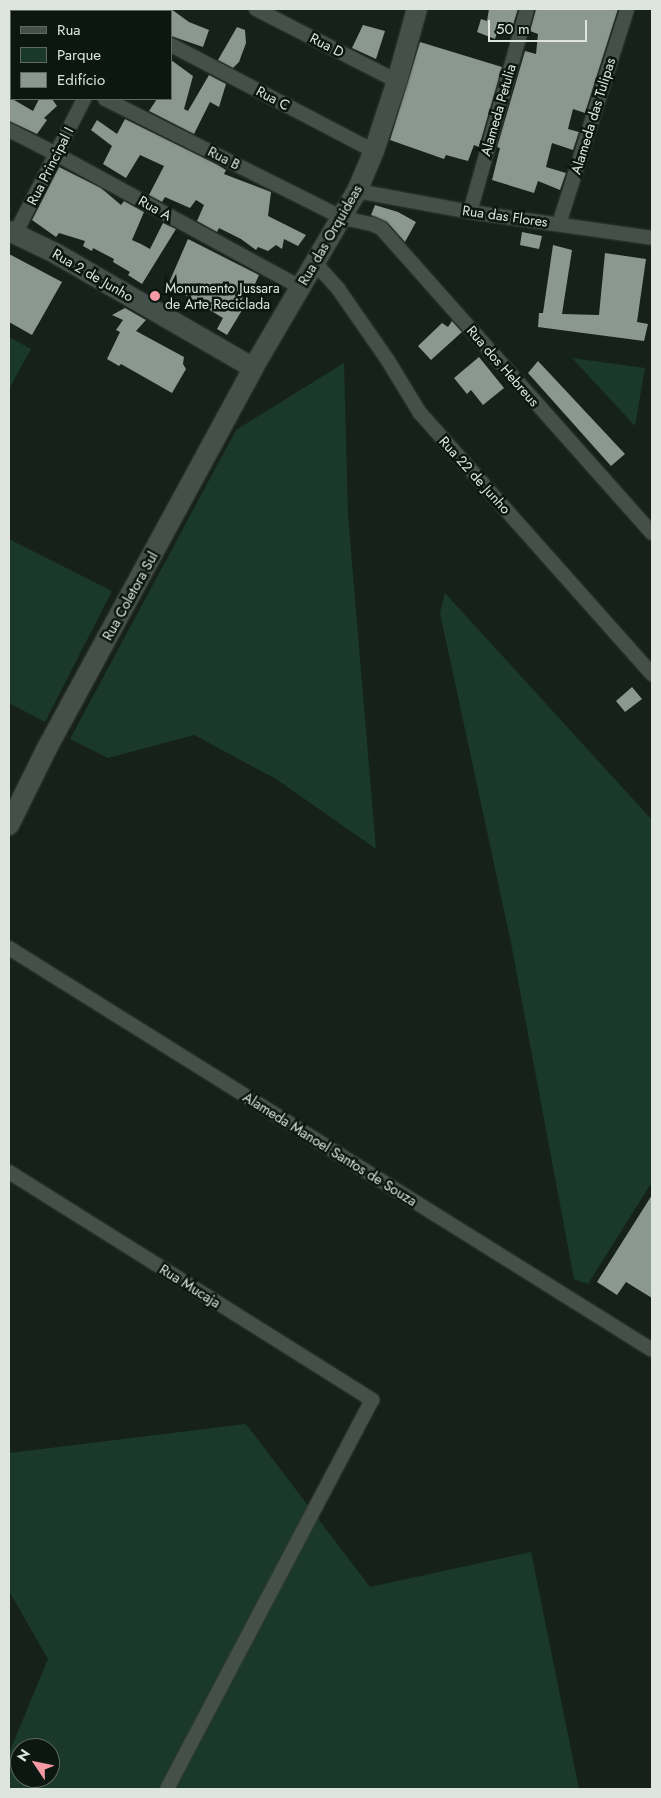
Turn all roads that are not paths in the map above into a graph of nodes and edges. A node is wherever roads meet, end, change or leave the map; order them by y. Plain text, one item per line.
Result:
1 (256, 9) edge
2 (415, 9) edge
3 (527, 9) edge
4 (627, 9) edge
5 (172, 46) edge
6 (397, 81) junction
7 (83, 100) edge
8 (106, 100) edge
9 (9, 130) edge
10 (374, 151) junction
11 (56, 154) junction
12 (358, 191) junction
13 (470, 212) junction
14 (343, 218) junction
15 (559, 224) junction
16 (12, 232) edge
17 (652, 238) edge
18 (315, 263) junction
19 (300, 287) junction
20 (254, 368) junction
21 (652, 533) edge
22 (652, 674) edge
23 (9, 825) edge
24 (9, 948) edge
25 (9, 1172) edge
26 (652, 1350) edge
27 (167, 1789) edge

1 - 6 street, Rua D
2 - 6 street, Rua das Orquideas
3 - 13 street, Alameda Petulia
4 - 15 street, Alameda das Tulipas
5 - 10 street, Rua C
6 - 10 street, Rua das Orquideas
7 - 11 street, Rua Principal I
8 - 14 street, Rua B
9 - 11 street, Rua A
10 - 12 street, Rua das Orquideas
11 - 16 street, Rua Principal I
11 - 19 street, Rua A
12 - 13 street, Rua das Flores
12 - 14 street, Rua das Orquideas
13 - 15 street, Rua das Flores
14 - 18 street, Rua das Orquideas
14 - 21 street, Rua dos Hebreus
15 - 17 street, Rua das Flores
16 - 20 street, Rua 2 de Junho
18 - 19 street, Rua das Orquideas
18 - 22 street, Rua 22 de Junho
19 - 20 street, Rua das Orquideas
20 - 23 street, Rua Coletora Sul
24 - 26 street, Alameda Manoel Santos de Souza
25 - 27 street, Rua Mucaja

